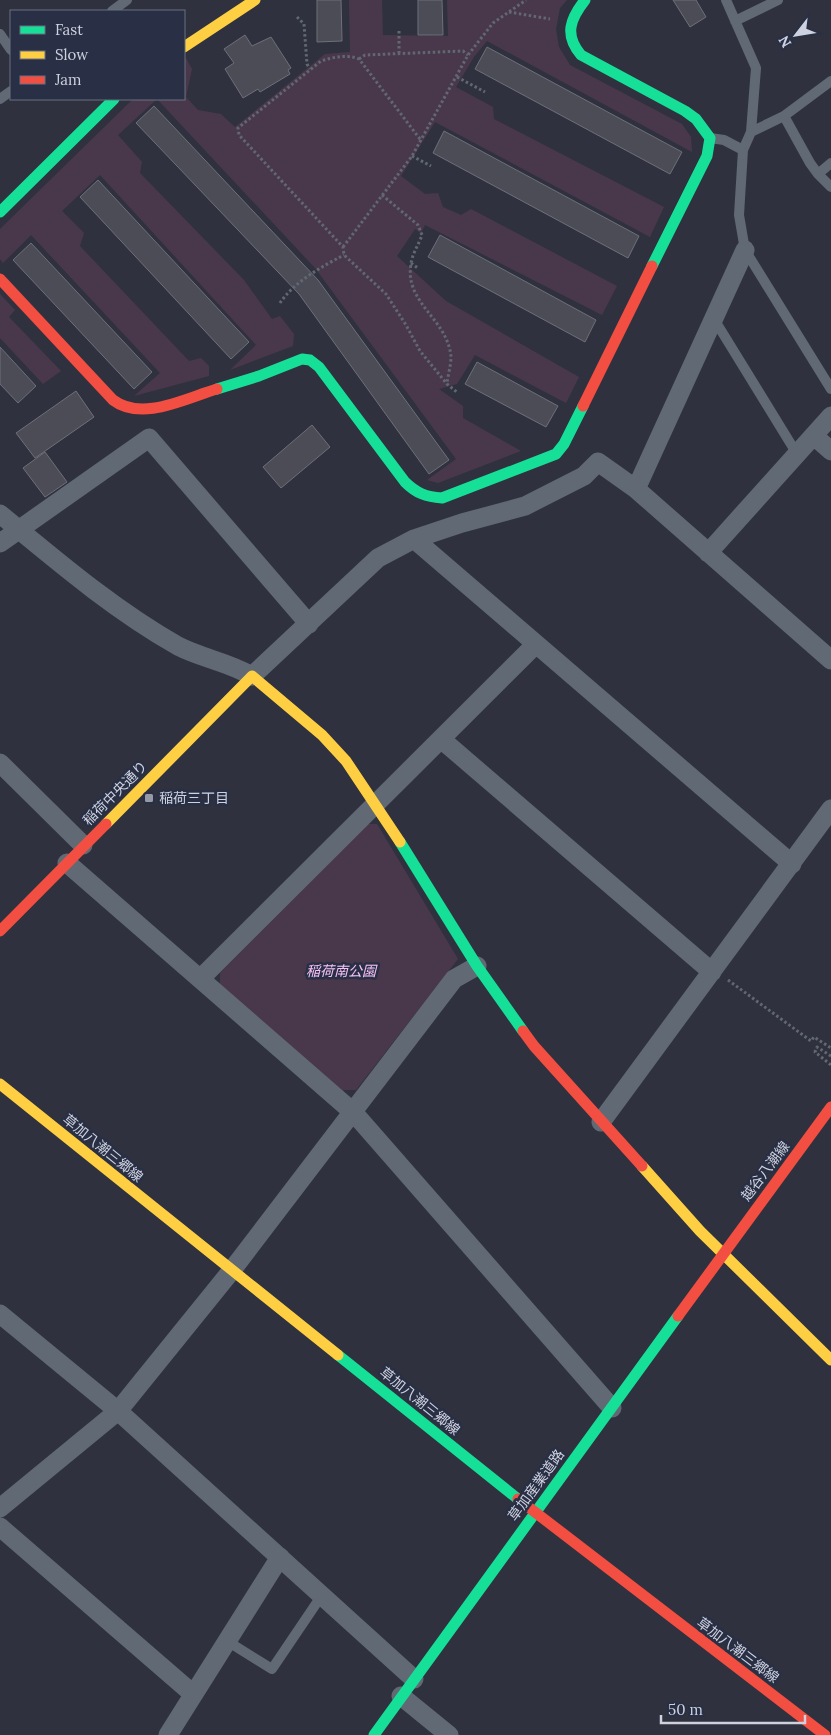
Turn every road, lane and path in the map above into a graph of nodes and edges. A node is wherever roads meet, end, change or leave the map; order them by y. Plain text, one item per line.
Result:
1 (127, 0) edge
2 (255, 0) edge
3 (526, 0) edge
4 (585, 0) edge
5 (726, 0) edge
6 (778, 0) edge
7 (113, 10) edge
8 (508, 12) junction
9 (297, 17) dead end
10 (735, 21) junction
11 (569, 25) junction
12 (399, 31) dead end
13 (0, 34) edge
14 (185, 46) edge
15 (10, 49) edge
16 (399, 54) junction
17 (468, 55) junction
18 (359, 59) junction
19 (310, 69) junction
20 (457, 77) junction
21 (831, 81) edge
22 (485, 92) dead end
23 (113, 100) edge
24 (784, 116) junction
25 (751, 132) junction
26 (710, 138) junction
27 (420, 139) junction
28 (743, 150) junction
29 (412, 156) junction
30 (831, 163) edge
31 (431, 166) dead end
32 (818, 174) junction
33 (831, 187) edge
34 (382, 195) junction
35 (0, 212) edge
36 (343, 247) junction
37 (745, 250) junction
38 (344, 255) junction
39 (411, 263) junction
40 (419, 269) dead end
41 (0, 279) edge
42 (280, 304) dead end
43 (714, 319) junction
44 (447, 384) junction
45 (831, 389) edge
46 (458, 393) dead end
47 (831, 416) edge
48 (814, 436) junction
49 (831, 451) edge
50 (797, 454) junction
51 (636, 489) junction
52 (0, 514) edge
53 (18, 529) junction
54 (414, 539) junction
55 (0, 543) edge
56 (708, 553) junction
57 (309, 624) junction
58 (536, 644) junction
59 (831, 660) edge
60 (252, 676) junction
61 (441, 739) junction
62 (0, 763) edge
63 (376, 803) junction
64 (831, 809) edge
65 (83, 845) junction
66 (67, 863) junction
67 (792, 864) junction
68 (0, 931) edge
69 (477, 966) junction
70 (713, 970) junction
71 (200, 979) junction
72 (831, 1048) edge
73 (831, 1056) edge
74 (831, 1065) edge
75 (0, 1084) edge
76 (831, 1107) edge
77 (354, 1113) junction
78 (601, 1122) junction
79 (723, 1253) junction
80 (232, 1270) junction
81 (2, 1318) edge
82 (831, 1360) edge
83 (612, 1408) junction
84 (118, 1411) junction
85 (0, 1508) edge
86 (534, 1512) junction
87 (0, 1527) edge
88 (280, 1556) junction
89 (322, 1595) junction
90 (227, 1641) junction
91 (414, 1679) junction
92 (193, 1694) junction
93 (401, 1696) junction
94 (168, 1735) edge
95 (374, 1735) edge
96 (450, 1735) edge
97 (825, 1735) edge

1 - 7 lane
2 - 14 street
3 - 8 path
4 - 11 street
5 - 10 lane
6 - 10 lane
8 - 11 path
8 - 17 path
9 - 19 path
10 - 25 lane
11 - 26 street
12 - 16 path
13 - 15 lane
16 - 17 path
16 - 18 path
17 - 20 path
18 - 19 path
18 - 27 path
19 - 36 path
20 - 22 path
20 - 27 path
21 - 24 lane
23 - 35 street
24 - 25 lane
24 - 32 lane
25 - 28 lane
26 - 28 lane
26 - 41 street
27 - 29 path
28 - 37 lane
29 - 31 path
29 - 34 path
30 - 32 lane
32 - 33 lane
34 - 36 path
34 - 39 path
36 - 38 path
37 - 43 street
37 - 45 lane
38 - 42 path
38 - 44 path
39 - 40 path
39 - 44 path
43 - 50 lane
43 - 51 street
44 - 46 path
47 - 48 street
48 - 49 street
48 - 50 street
50 - 56 street
51 - 54 street
51 - 56 street
52 - 53 street
53 - 55 street
53 - 57 street
53 - 60 street
54 - 57 street
54 - 58 street
56 - 59 street
57 - 60 street
58 - 61 street
58 - 67 street
60 - 63 street
60 - 65 street, 稲荷中央通り
61 - 63 street
61 - 70 street
62 - 65 street
63 - 69 street
63 - 71 street
64 - 67 street
65 - 66 street, 稲荷中央通り
66 - 68 street, 稲荷中央通り
66 - 71 street
67 - 70 street
69 - 77 street
69 - 78 street
70 - 72 path
70 - 78 street
71 - 77 street
73 - 74 path
75 - 80 street, 草加八潮三郷線
76 - 79 street, 越谷八潮線
77 - 80 street
77 - 83 street
78 - 79 street
79 - 82 street
79 - 83 street, 草加産業道路
80 - 84 street
80 - 86 street, 草加八潮三郷線
81 - 84 street
83 - 86 street, 草加産業道路
84 - 85 street
84 - 88 street
86 - 91 street, 草加産業道路
86 - 97 street, 草加八潮三郷線
87 - 92 street
88 - 89 street
88 - 90 street
89 - 90 lane
89 - 91 street
90 - 92 street
91 - 93 street, 草加産業道路
92 - 94 street
93 - 95 street, 草加産業道路
93 - 96 street

